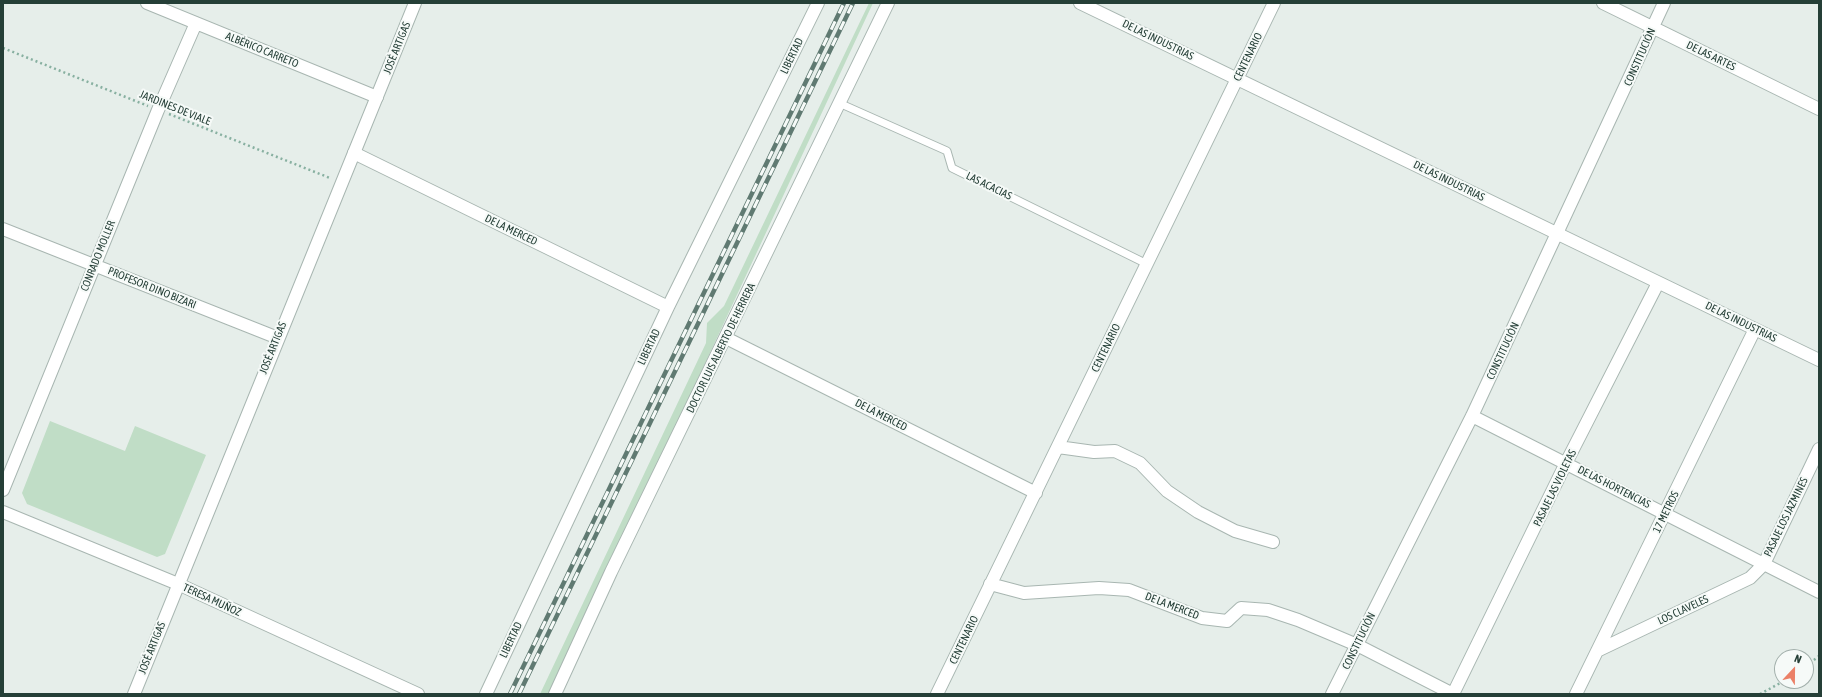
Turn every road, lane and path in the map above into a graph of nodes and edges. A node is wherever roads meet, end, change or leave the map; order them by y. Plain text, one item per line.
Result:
1 (147, 3) edge
2 (416, 3) edge
3 (818, 3) edge
4 (888, 3) edge
5 (1080, 3) edge
6 (1274, 3) edge
7 (1603, 3) edge
8 (1664, 3) edge
9 (196, 23) junction
10 (1653, 28) junction
11 (3, 48) edge
12 (1237, 78) junction
13 (377, 97) junction
14 (839, 103) junction
15 (1819, 109) edge
16 (158, 110) junction
17 (354, 152) junction
18 (341, 183) junction
19 (3, 229) edge
20 (1557, 234) junction
21 (1147, 264) junction
22 (94, 265) junction
23 (1658, 282) junction
24 (668, 307) junction
25 (1755, 329) junction
26 (278, 338) junction
27 (726, 338) junction
28 (1819, 360) edge
29 (1472, 416) junction
30 (1058, 446) junction
31 (1819, 450) edge
32 (1566, 463) junction
33 (3, 490) edge
34 (1036, 493) junction
35 (3, 512) edge
36 (1665, 514) junction
37 (1273, 542) dead end
38 (1764, 564) junction
39 (178, 584) junction
40 (990, 584) junction
41 (1819, 592) edge
42 (1357, 645) junction
43 (1599, 650) junction
44 (1774, 686) edge
45 (134, 694) edge
46 (418, 694) edge
47 (486, 694) edge
48 (555, 694) edge
49 (937, 694) edge
50 (1332, 694) edge
51 (1453, 694) edge
52 (1576, 694) edge
53 (1760, 694) edge

1 - 9 street, ALBÉRICO CARRETO
2 - 13 street, JOSÉ ARTIGAS
3 - 24 street, LIBERTAD
4 - 14 street, DOCTOR LUIS ALBERTO DE HERRERA
5 - 12 street, DE LAS INDUSTRIAS
6 - 12 street, CENTENARIO
7 - 10 street, DE LAS ARTES
8 - 10 street, CONSTITUCIÓN
9 - 13 street, ALBÉRICO CARRETO
9 - 16 street, CONRADO MOLLER
10 - 15 street, DE LAS ARTES
10 - 20 street, CONSTITUCIÓN
11 - 16 path, JARDINES DE VIALE
12 - 20 street, DE LAS INDUSTRIAS
12 - 21 street, CENTENARIO
13 - 17 street, JOSÉ ARTIGAS
14 - 21 lane, LAS ACACIAS
14 - 27 street, DOCTOR LUIS ALBERTO DE HERRERA
16 - 18 path, JARDINES DE VIALE
16 - 22 street, CONRADO MOLLER
17 - 18 street, JOSÉ ARTIGAS
17 - 24 street, DE LA MERCED
18 - 26 street, JOSÉ ARTIGAS
19 - 22 street, PROFESOR DINO BIZARI
20 - 23 street, DE LAS INDUSTRIAS
20 - 29 street, CONSTITUCIÓN
21 - 30 street, CENTENARIO
22 - 26 street, PROFESOR DINO BIZARI
22 - 33 street, CONRADO MOLLER
23 - 25 street, DE LAS INDUSTRIAS
23 - 32 street, PASAJE LAS VIOLETAS
24 - 47 street, LIBERTAD
25 - 28 street, DE LAS INDUSTRIAS
25 - 36 street, 17 METROS
26 - 39 street, JOSÉ ARTIGAS
27 - 34 street, DE LA MERCED
27 - 48 street, DOCTOR LUIS ALBERTO DE HERRERA
29 - 32 street, DE LAS HORTENCIAS
29 - 42 street, CONSTITUCIÓN
30 - 34 street, CENTENARIO
30 - 37 street
31 - 38 street, PASAJE LOS JAZMINES
32 - 36 street, DE LAS HORTENCIAS
32 - 51 street, PASAJE LAS VIOLETAS
34 - 40 street, CENTENARIO
35 - 39 street, TERESA MUÑOZ
36 - 38 street, DE LAS HORTENCIAS
36 - 43 street, 17 METROS
38 - 41 street, DE LAS HORTENCIAS
38 - 43 street, LOS CLAVELES
39 - 45 street, JOSÉ ARTIGAS
39 - 46 street, TERESA MUÑOZ
40 - 42 street, DE LA MERCED
40 - 49 street, CENTENARIO
42 - 50 street, CONSTITUCIÓN
42 - 51 street, DE LA MERCED
43 - 52 street, 17 METROS
44 - 53 path

